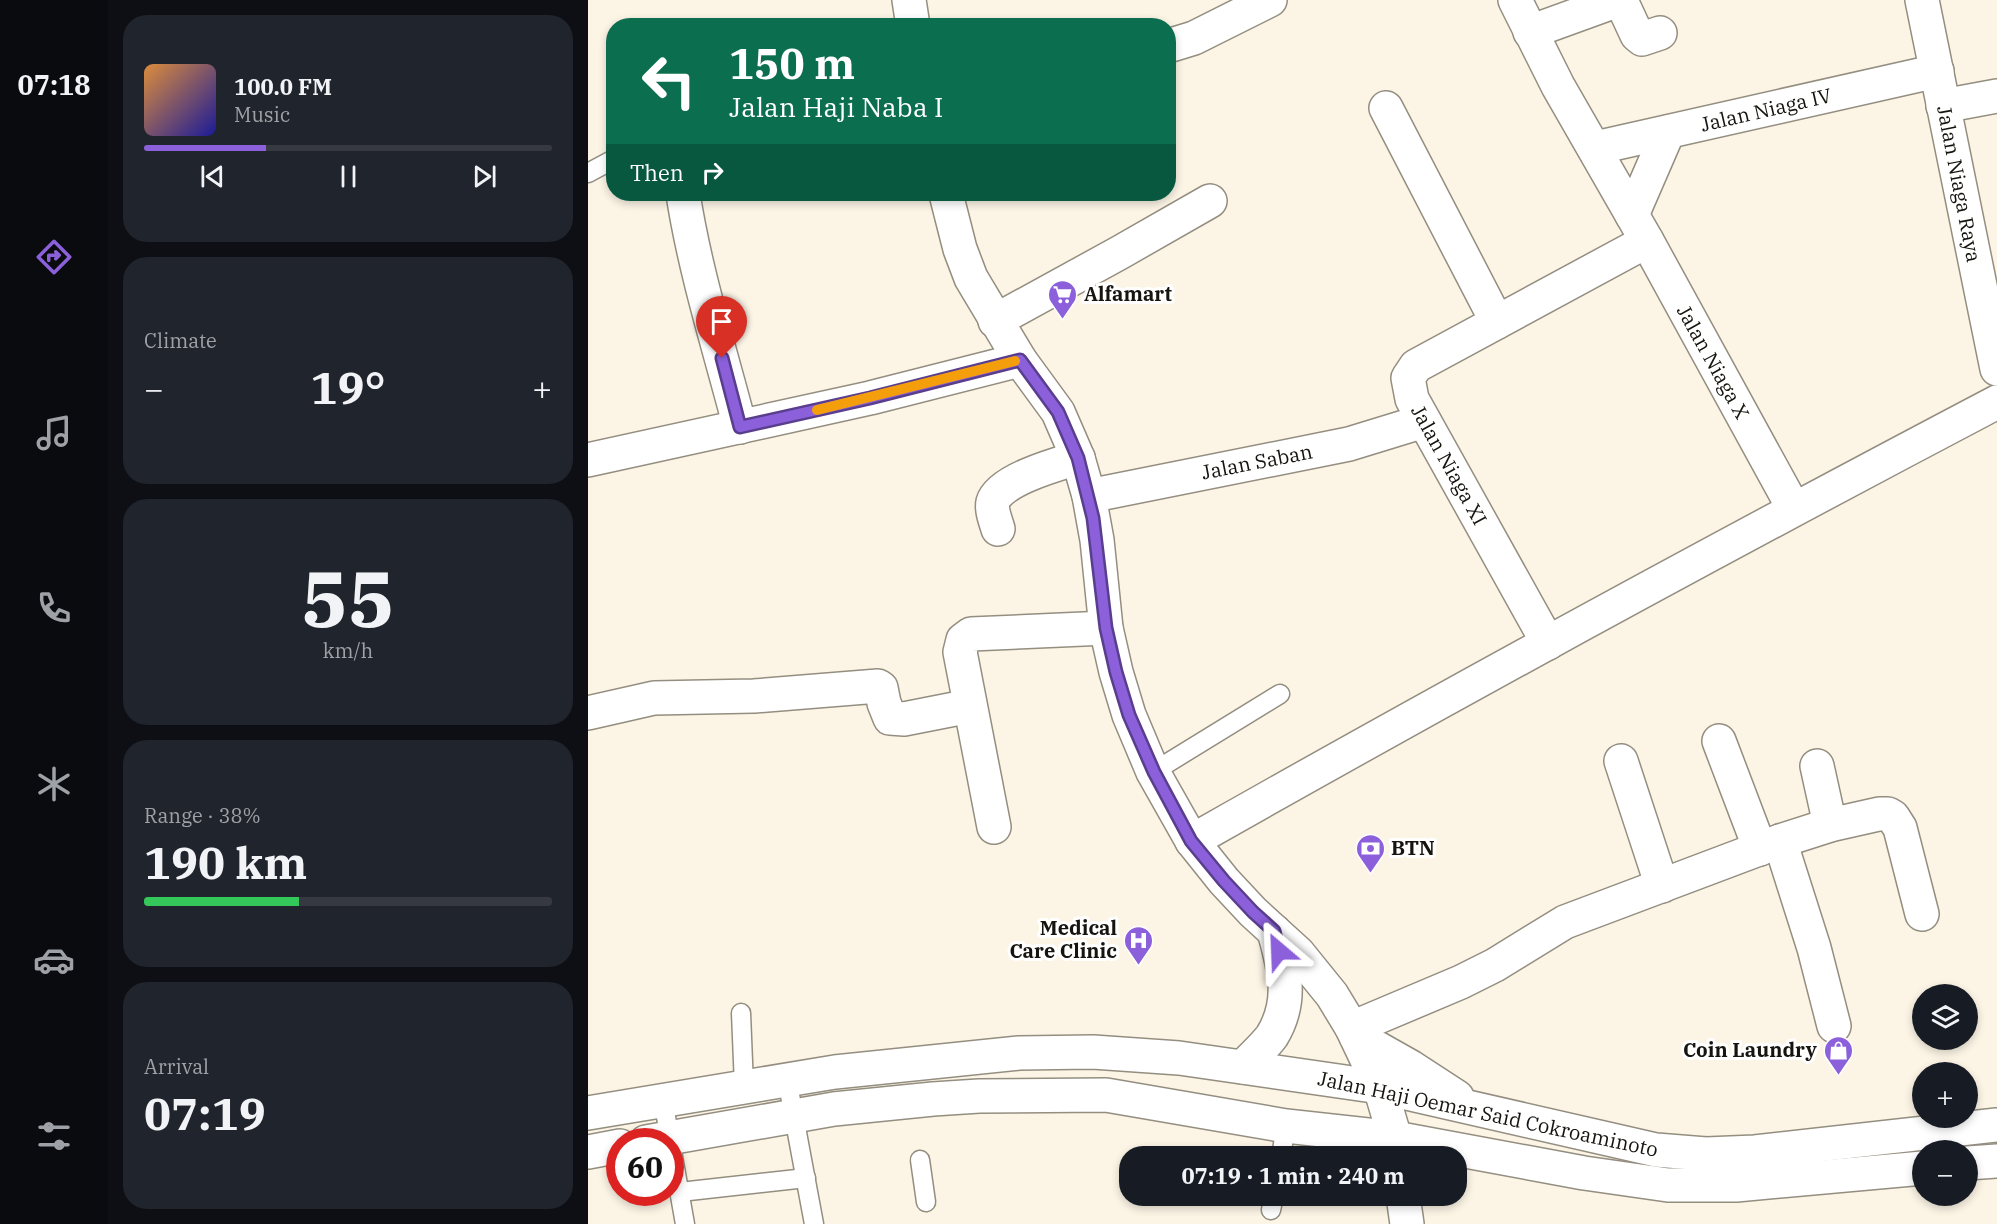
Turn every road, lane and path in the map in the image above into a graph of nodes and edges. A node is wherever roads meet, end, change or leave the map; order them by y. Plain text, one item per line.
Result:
1 (909, 0) edge
2 (1270, 0) edge
3 (1515, 0) edge
4 (1922, 0) edge
5 (912, 18) edge
6 (1530, 32) junction
7 (1660, 33) dead end
8 (1176, 44) edge
9 (1937, 71) junction
10 (1997, 96) edge
11 (1943, 106) junction
12 (1386, 108) dead end
13 (1668, 132) junction
14 (1595, 148) junction
15 (606, 163) edge
16 (588, 172) edge
17 (685, 201) edge
18 (948, 201) edge
19 (1210, 201) dead end
20 (1640, 228) junction
21 (995, 321) junction
22 (1497, 322) junction
23 (1020, 360) junction
24 (1997, 369) edge
25 (1997, 402) edge
26 (1424, 421) junction
27 (740, 427) junction
28 (1078, 458) junction
29 (588, 460) edge
30 (1089, 496) junction
31 (1794, 509) junction
32 (998, 530) dead end
33 (1106, 628) junction
34 (1548, 643) junction
35 (1280, 694) dead end
36 (970, 706) junction
37 (588, 713) edge
38 (1719, 741) dead end
39 (1621, 761) dead end
40 (1817, 766) dead end
41 (1154, 772) junction
42 (1830, 825) junction
43 (993, 827) dead end
44 (1191, 841) junction
45 (1770, 845) junction
46 (1662, 886) junction
47 (1922, 914) dead end
48 (1274, 931) junction
49 (741, 1013) dead end
50 (1834, 1026) dead end
51 (1354, 1032) junction
52 (1243, 1067) junction
53 (787, 1079) junction
54 (744, 1086) junction
55 (1380, 1088) junction
56 (663, 1100) junction
57 (1482, 1110) junction
58 (588, 1113) edge
59 (795, 1116) junction
60 (1997, 1125) edge
61 (659, 1128) edge
62 (684, 1135) edge
63 (1283, 1141) edge
64 (1380, 1146) edge
65 (1389, 1146) edge
66 (606, 1149) edge
67 (588, 1152) edge
68 (1467, 1155) edge
69 (920, 1160) dead end
70 (1997, 1161) edge
71 (1978, 1162) edge
72 (1912, 1169) edge
73 (806, 1178) junction
74 (684, 1192) edge
75 (926, 1202) dead end
76 (682, 1206) edge
77 (1404, 1206) edge
78 (685, 1224) edge
79 (814, 1224) edge
80 (1407, 1224) edge

1 - 5 street
2 - 8 street
3 - 6 street, Jalan Niaga X
4 - 9 street, Jalan Niaga Raya
6 - 7 street
6 - 14 street, Jalan Niaga X
9 - 11 street, Jalan Niaga Raya
9 - 13 street, Jalan Niaga IV
10 - 11 street
11 - 24 street, Jalan Niaga Raya
12 - 22 street
13 - 14 street, Jalan Niaga IV
13 - 20 street
14 - 20 street, Jalan Niaga X
15 - 16 lane
17 - 27 street
18 - 21 street
19 - 21 street
20 - 22 street, Jalan Niaga XI
20 - 31 street, Jalan Niaga X
21 - 23 street
22 - 26 street, Jalan Niaga XI
23 - 27 street
23 - 28 street
25 - 31 street
26 - 30 street, Jalan Saban
26 - 34 street, Jalan Niaga XI
27 - 29 street
28 - 30 street
28 - 32 street
30 - 33 street
31 - 34 street
33 - 36 street
33 - 41 street
34 - 44 street
35 - 41 lane
36 - 37 street
36 - 43 street
38 - 45 street
39 - 46 street
40 - 42 street
41 - 44 street
42 - 45 street
42 - 47 street
44 - 48 street
45 - 46 street
45 - 50 street
46 - 51 street
48 - 51 street
48 - 52 street
49 - 54 lane
51 - 55 street
51 - 57 street
52 - 53 street, Jalan Haji Oemar Said Cokroaminoto
52 - 55 street, Jalan Haji Oemar Said Cokroaminoto
53 - 54 street, Jalan Haji Oemar Said Cokroaminoto
53 - 59 lane
54 - 56 street, Jalan Haji Oemar Said Cokroaminoto
55 - 57 street, Jalan Haji Oemar Said Cokroaminoto
55 - 65 street
56 - 58 street, Jalan Haji Oemar Said Cokroaminoto
56 - 61 lane
57 - 60 street, Jalan Haji Oemar Said Cokroaminoto
59 - 62 street, Jalan Haji Oemar Said Cokroaminoto
59 - 63 street, Jalan Haji Oemar Said Cokroaminoto
59 - 73 lane
63 - 64 street, Jalan Haji Oemar Said Cokroaminoto
66 - 67 street
68 - 72 street, Jalan Haji Oemar Said Cokroaminoto
69 - 75 lane
70 - 71 street
73 - 74 lane
73 - 79 lane
76 - 78 lane
77 - 80 street

